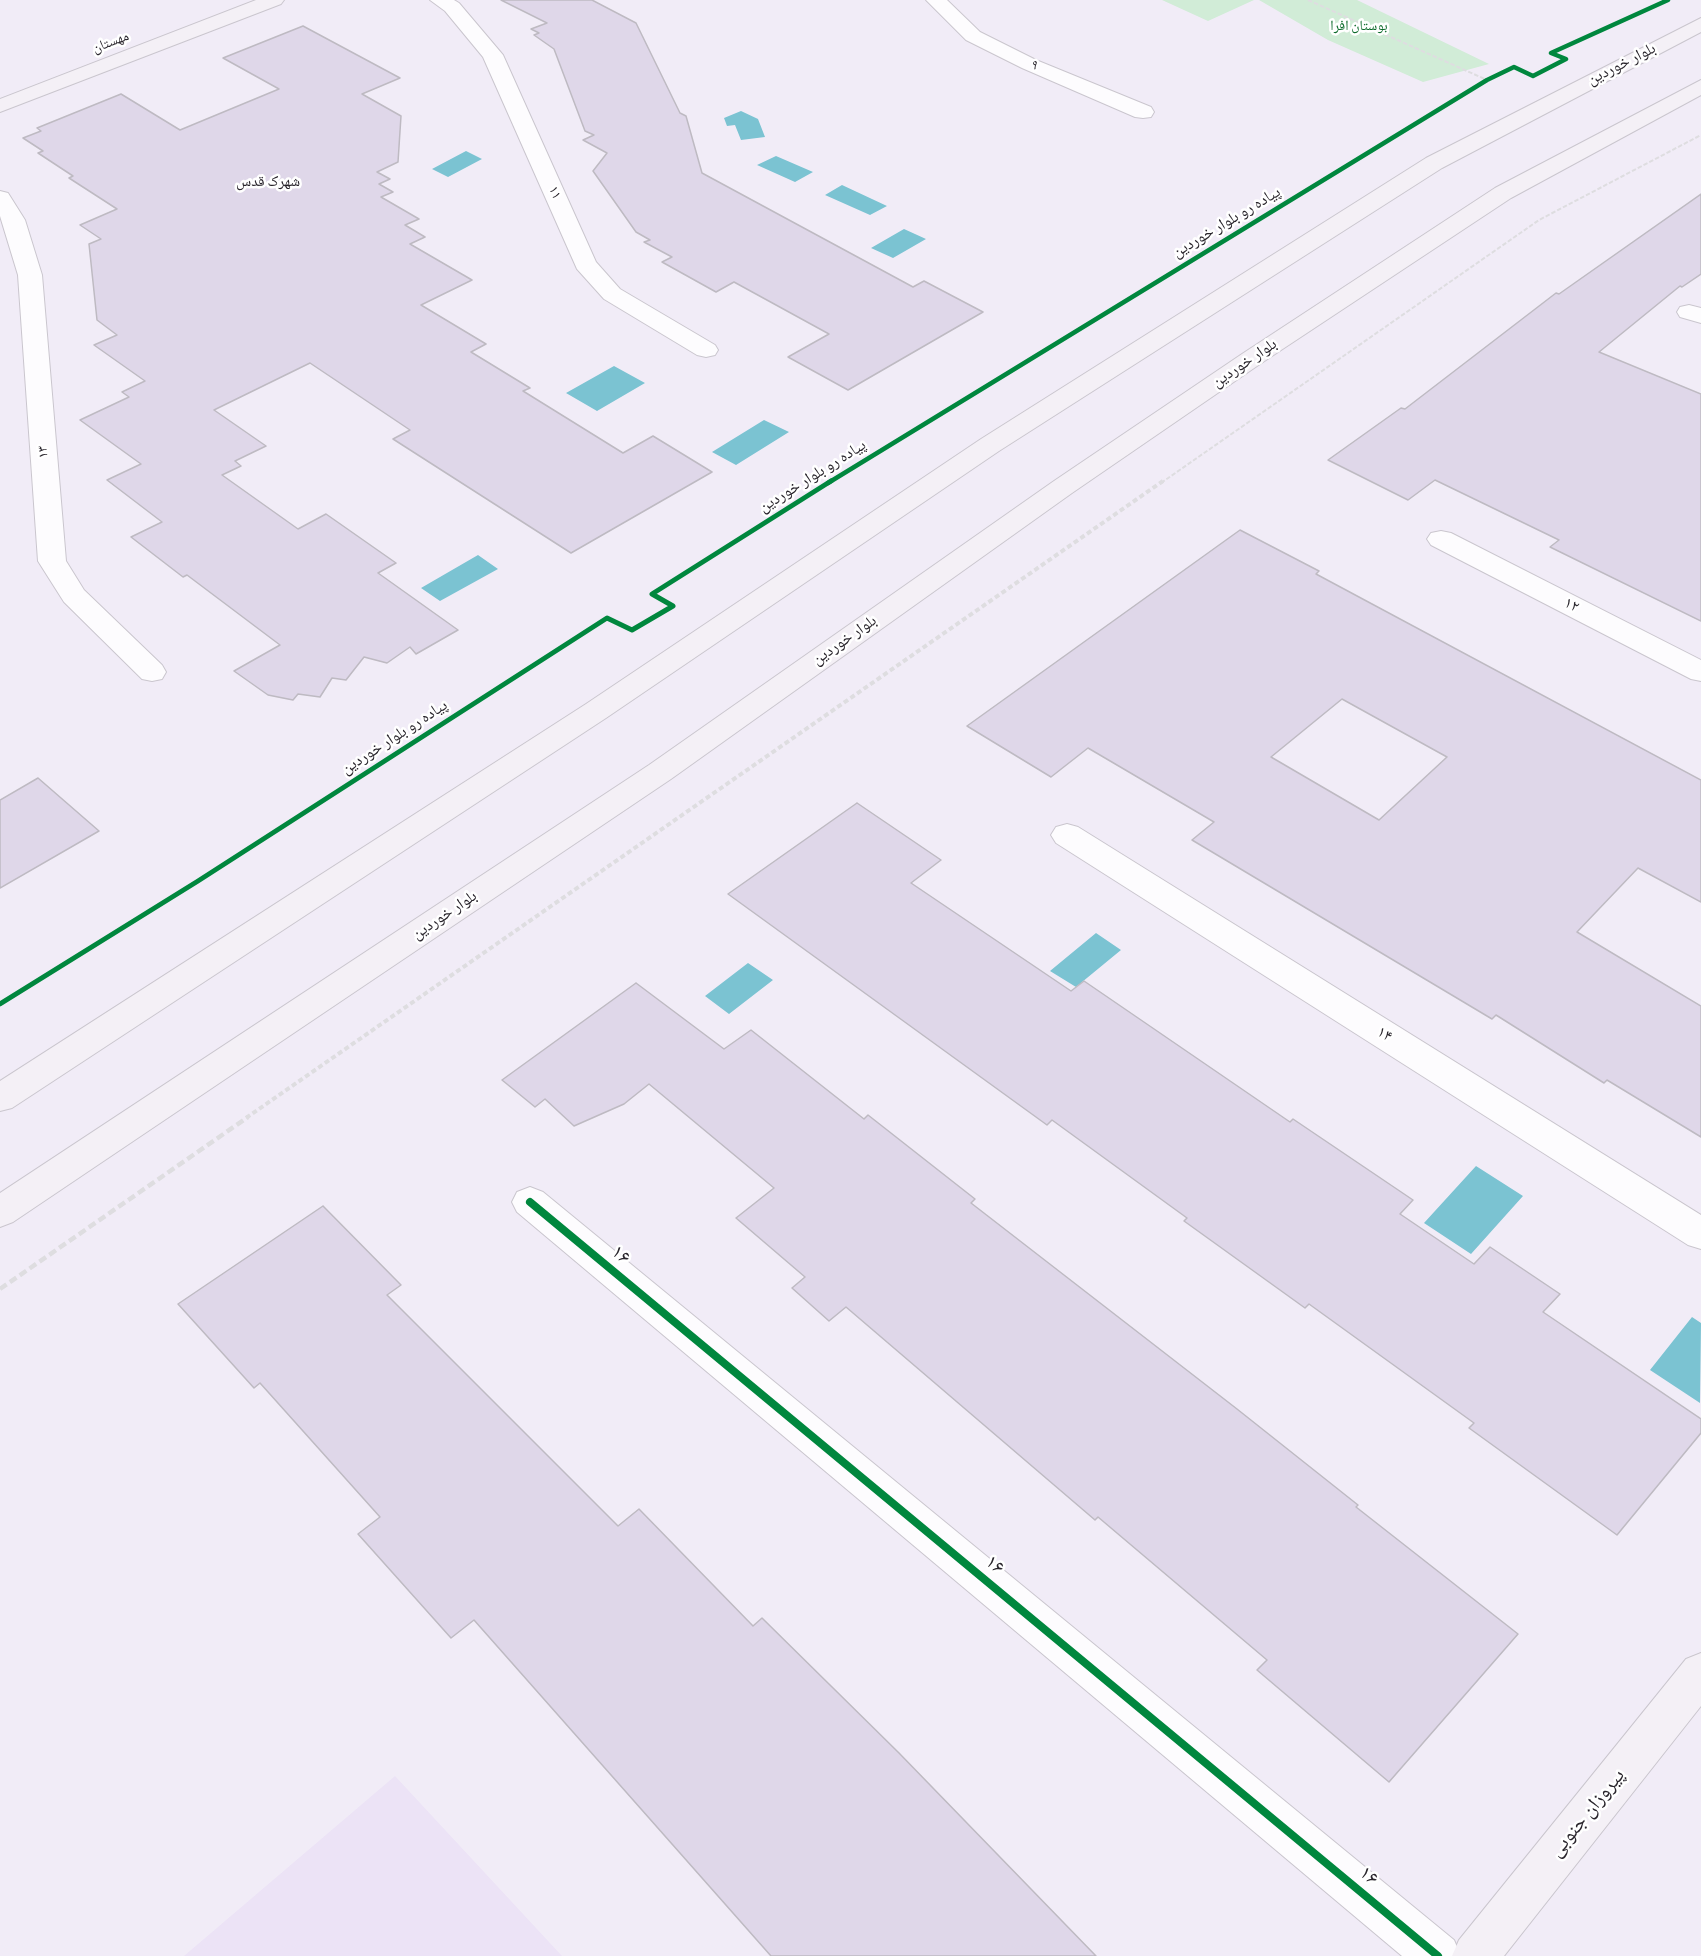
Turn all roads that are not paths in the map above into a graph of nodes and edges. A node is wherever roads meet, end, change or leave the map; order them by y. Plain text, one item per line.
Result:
1 (222, 0) edge
2 (274, 0) edge
3 (440, 0) edge
4 (936, 0) edge
5 (1701, 24) edge
6 (0, 85) edge
7 (1701, 86) edge
8 (0, 105) edge
9 (1143, 112) dead end
10 (0, 198) edge
11 (706, 350) dead end
12 (1441, 539) dead end
13 (152, 672) dead end
14 (1701, 672) edge
15 (1067, 835) dead end
16 (0, 1098) edge
17 (530, 1202) dead end
18 (0, 1212) edge
19 (1701, 1234) edge
20 (1701, 1673) edge
21 (1438, 1956) edge
22 (1475, 1956) edge

1 - 6 main road, مهستان
2 - 8 main road
3 - 11 street, ۱۱
4 - 9 street, ۹
5 - 16 main road, بلوار خوردین
7 - 18 main road, بلوار خوردین
10 - 13 street, ۱۳
12 - 14 street, ۱۲
15 - 19 street, ۱۴
17 - 21 street, ۱۶
20 - 22 main road, پیروزان جنوبی

